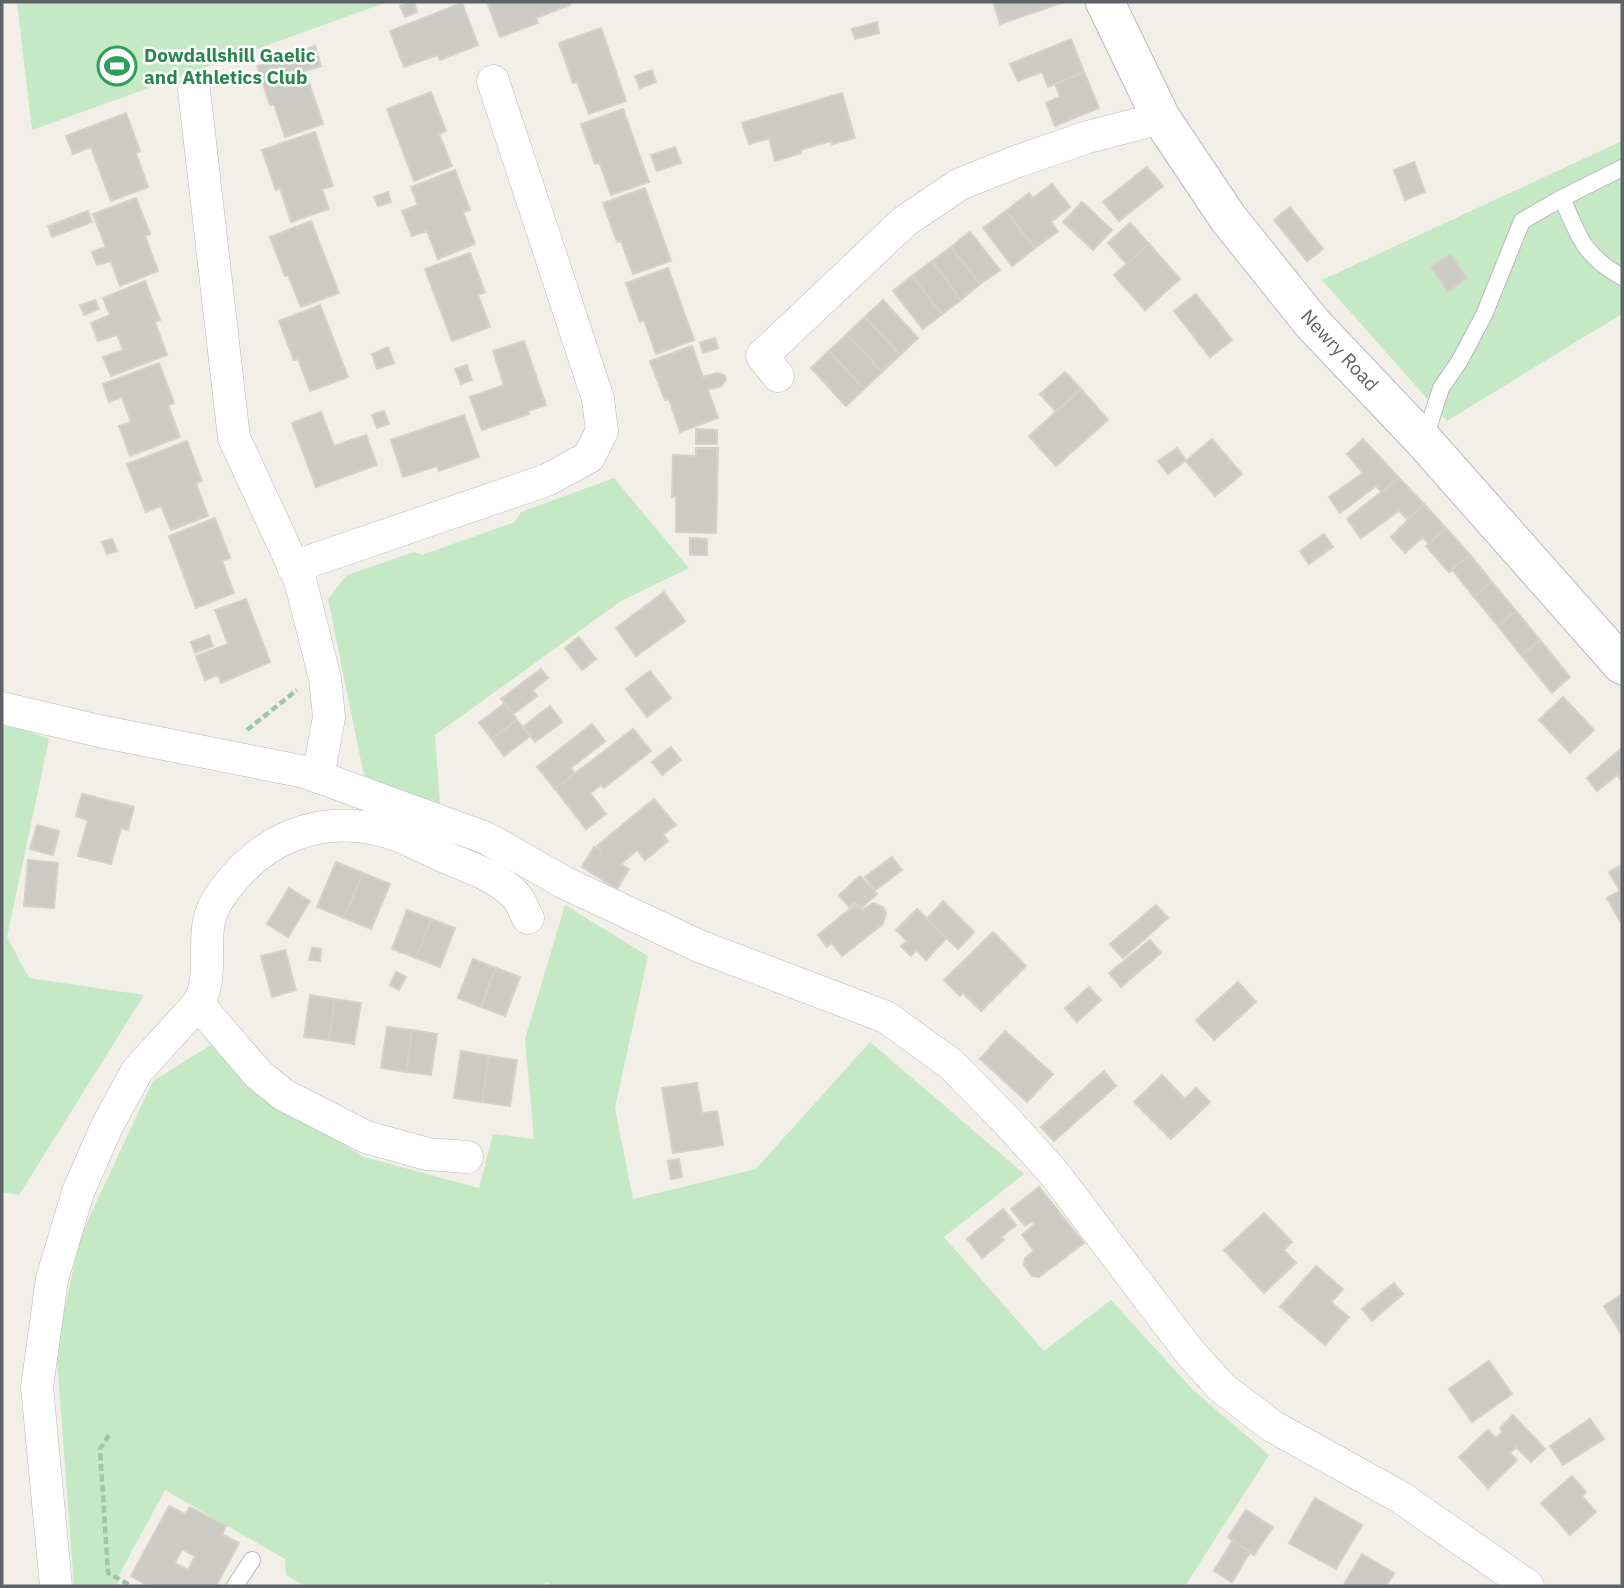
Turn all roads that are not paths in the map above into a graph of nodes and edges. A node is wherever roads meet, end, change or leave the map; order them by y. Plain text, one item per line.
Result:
1 (1105, 2) edge
2 (493, 81) dead end
3 (194, 90) dead end
4 (1161, 117) junction
5 (1622, 168) edge
6 (1562, 198) junction
7 (1622, 277) edge
8 (778, 376) dead end
9 (1424, 441) junction
10 (293, 567) junction
11 (1622, 664) edge
12 (2, 708) edge
13 (318, 777) junction
14 (528, 918) dead end
15 (198, 1004) junction
16 (467, 1157) dead end
17 (252, 1560) dead end
18 (56, 1586) edge
19 (235, 1586) edge
20 (1528, 1586) edge

1 - 4 main road, Newry Road
2 - 10 street
3 - 10 street
4 - 8 street
4 - 9 main road, Newry Road
5 - 6 lane
6 - 7 lane
6 - 9 lane
9 - 11 main road, Newry Road
10 - 13 street
12 - 13 street
13 - 20 street
14 - 15 street
15 - 16 street
15 - 18 street
17 - 19 lane

